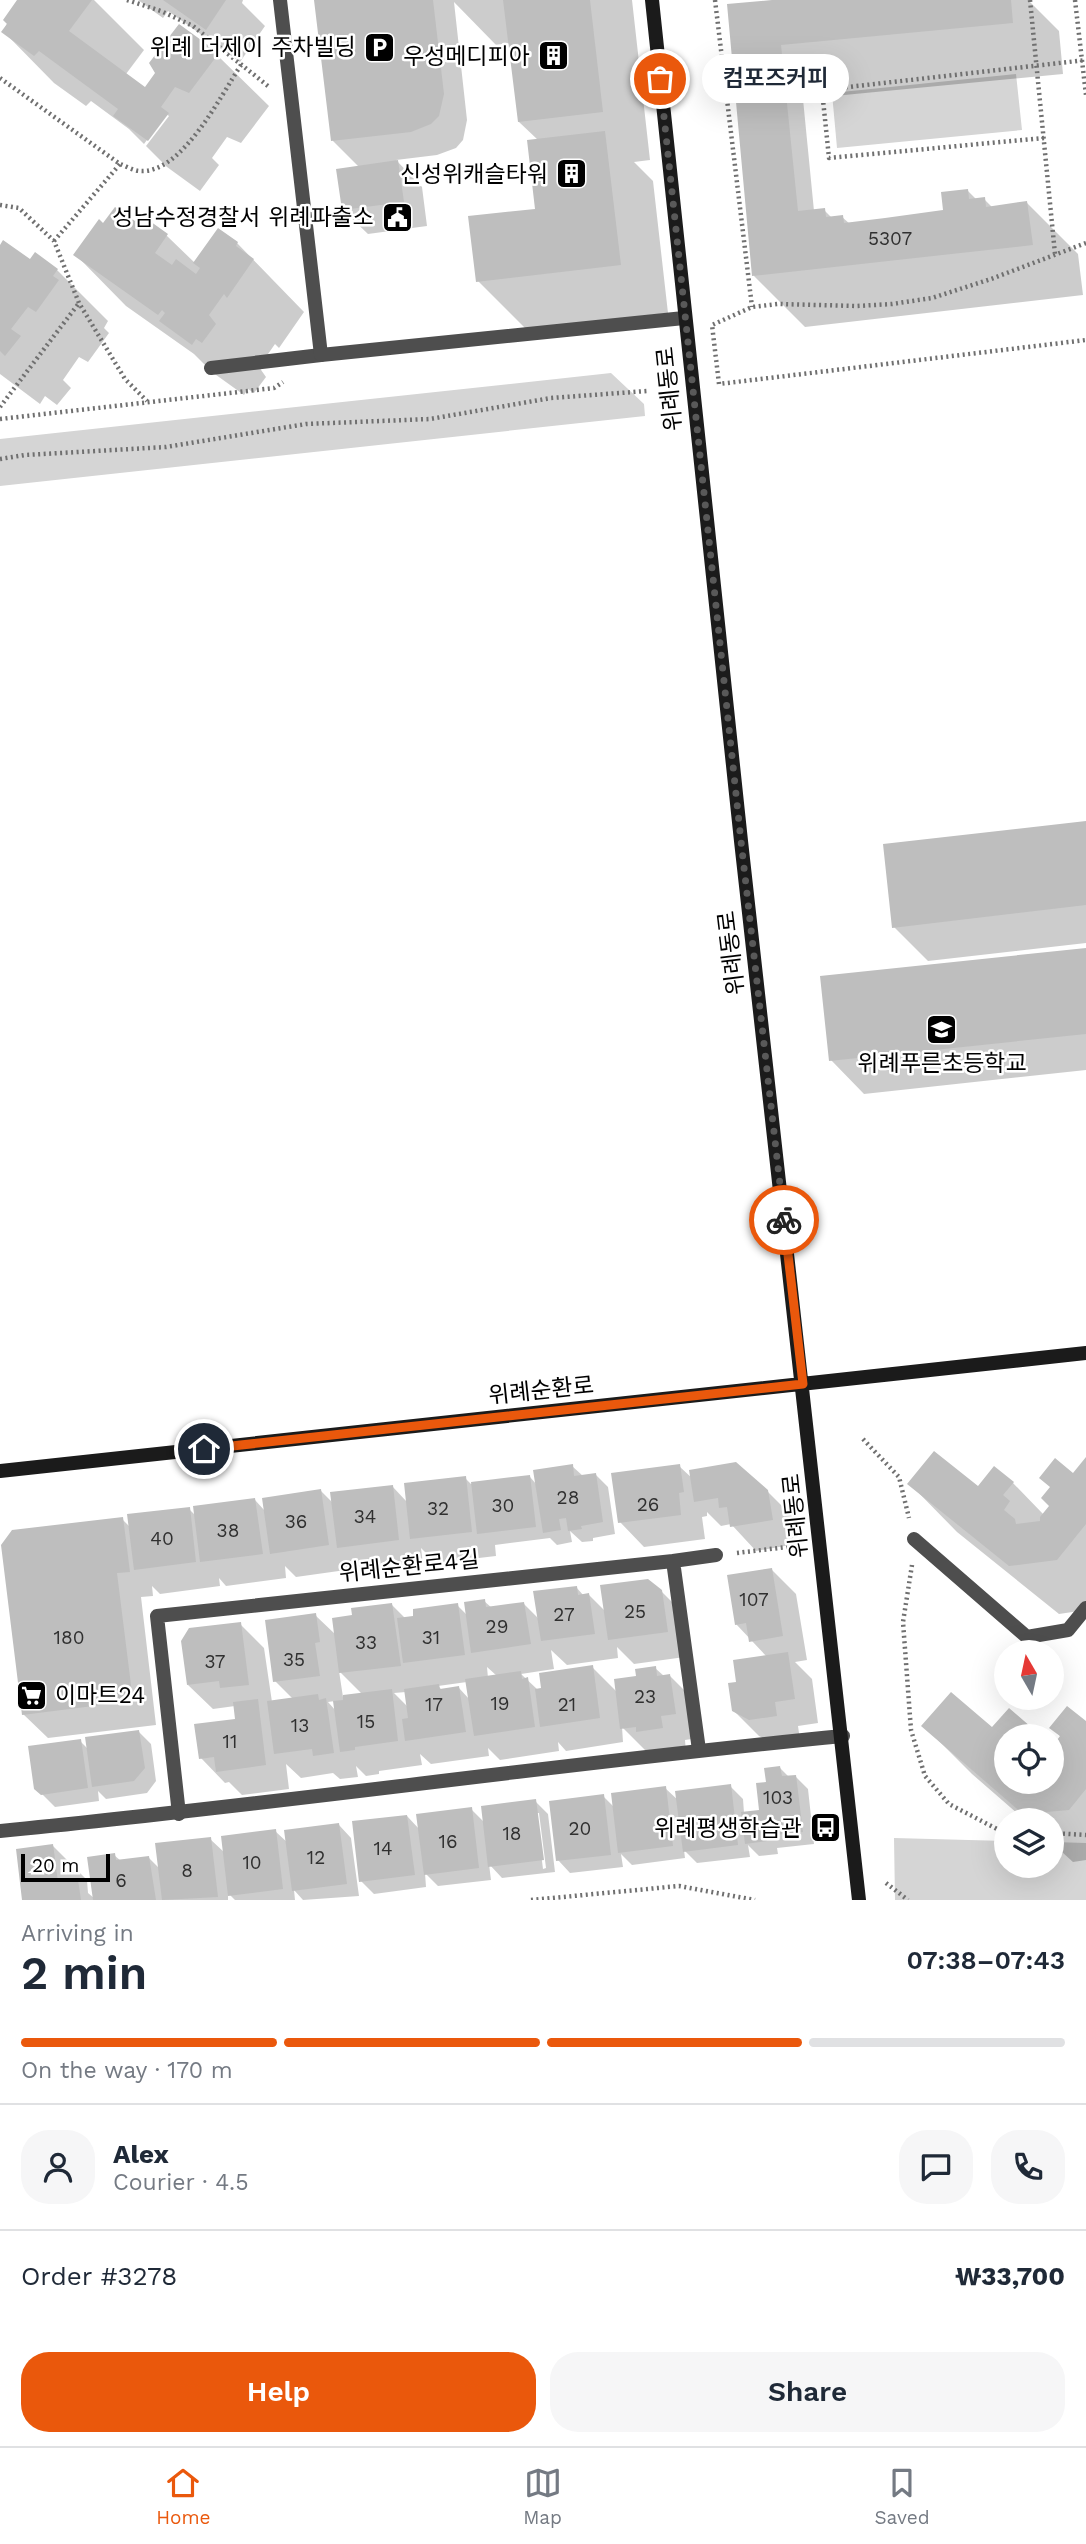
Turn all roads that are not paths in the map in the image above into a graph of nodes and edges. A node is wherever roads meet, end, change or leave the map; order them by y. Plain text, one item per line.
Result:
1 (280, 0) edge
2 (652, 0) edge
3 (684, 318) junction
4 (321, 355) junction
5 (211, 368) dead end
6 (1086, 1353) edge
7 (803, 1384) junction
8 (0, 1471) edge
9 (914, 1539) road end
10 (716, 1555) road end
11 (673, 1561) junction
12 (1086, 1608) edge
13 (843, 1736) junction
14 (699, 1750) junction
15 (179, 1814) junction
16 (0, 1831) edge
17 (859, 1900) edge

1 - 4 street
2 - 3 street, 위례동로
3 - 4 street
3 - 7 street, 위례동로
4 - 5 street
6 - 7 street, 위례순환로
7 - 8 street, 위례순환로
7 - 13 street, 위례동로
9 - 12 street
10 - 11 street
11 - 14 street
11 - 15 street, 위례순환로4길
13 - 14 street
13 - 17 street, 위례동로
14 - 15 street
15 - 16 street

